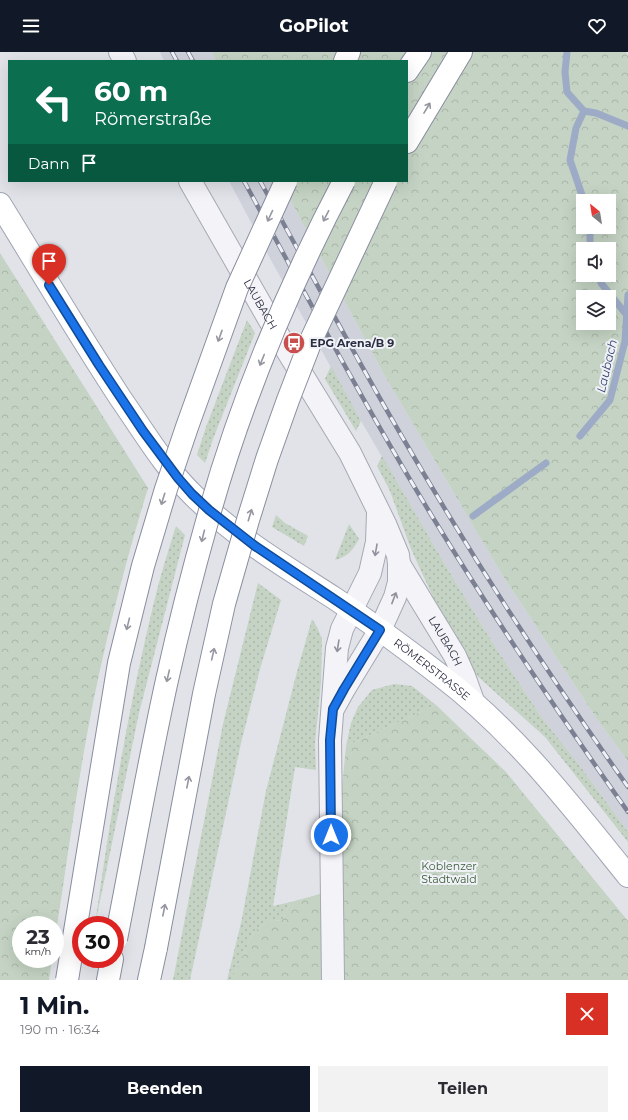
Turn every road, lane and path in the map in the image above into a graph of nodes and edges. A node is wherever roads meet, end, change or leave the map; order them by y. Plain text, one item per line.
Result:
1 (420, 52) edge
2 (461, 52) edge
3 (408, 70) edge
4 (408, 140) edge
5 (191, 182) edge
6 (286, 182) edge
7 (344, 182) edge
8 (386, 182) edge
9 (0, 204) edge
10 (378, 511) junction
11 (399, 564) junction
12 (351, 610) junction
13 (380, 630) junction
14 (473, 701) junction
15 (333, 709) junction
16 (628, 876) edge
17 (121, 916) edge
18 (110, 968) edge
19 (67, 980) edge
20 (108, 980) edge
21 (149, 980) edge
22 (332, 980) edge

1 - 3 main road
4 -> 2 main road
5 - 10 street, LAUBACH
6 -> 19 main road, bridge
7 -> 17 main road, bridge
21 -> 8 main road, bridge
9 - 12 main road, RÖMERSTRASSE
10 - 11 street, LAUBACH
10 -> 12 street, LAUBACH
13 -> 11 street, LAUBACH
11 - 14 street, LAUBACH
12 - 13 main road, RÖMERSTRASSE
12 -> 15 street, LAUBACH
13 - 14 main road, RÖMERSTRASSE
13 - 15 street, LAUBACH
14 - 16 main road, RÖMERSTRASSE
15 - 22 street, LAUBACH
18 - 20 main road

